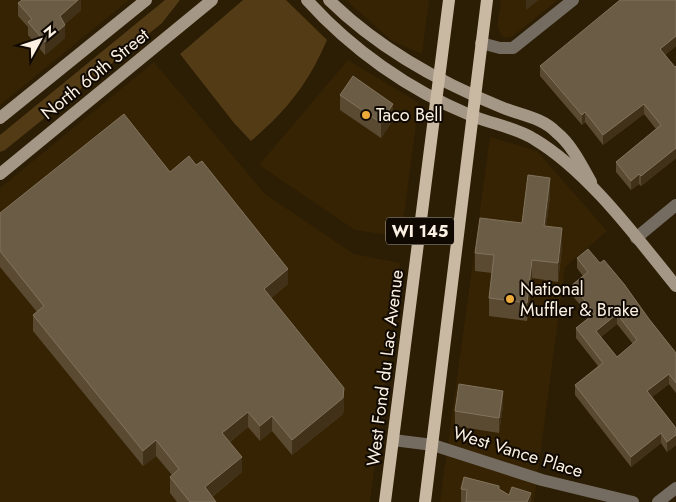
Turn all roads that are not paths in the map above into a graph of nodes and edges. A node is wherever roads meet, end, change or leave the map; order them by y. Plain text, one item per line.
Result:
1 (146, 0) edge
2 (212, 0) edge
3 (307, 0) edge
4 (329, 0) edge
5 (448, 0) edge
6 (487, 0) edge
7 (573, 0) edge
8 (481, 43) junction
9 (440, 78) junction
10 (474, 94) junction
11 (436, 100) junction
12 (471, 116) junction
13 (0, 118) edge
14 (0, 174) edge
15 (594, 189) junction
16 (676, 205) edge
17 (636, 238) junction
18 (676, 286) edge
19 (393, 440) junction
20 (433, 445) junction
21 (676, 488) edge
22 (385, 502) edge
23 (425, 502) edge
24 (633, 502) edge
25 (658, 502) edge

1 - 13 street, North 60th Street
2 - 14 street, North 60th Street
3 - 11 street
4 - 9 street
5 - 9 main road, West Fond du Lac Avenue / WI 145
6 - 8 main road, WI 145
7 - 8 street
8 - 10 main road, WI 145
9 - 10 street
9 - 11 main road, West Fond du Lac Avenue / WI 145
10 - 12 main road, WI 145
10 - 15 street
11 - 12 street
11 - 19 main road, West Fond du Lac Avenue / WI 145
12 - 15 street
12 - 20 main road, WI 145
15 - 17 street
16 - 17 street
17 - 18 street
19 - 20 street, West Vance Place
19 - 22 main road, West Fond du Lac Avenue / WI 145
20 - 23 main road, WI 145
20 - 24 street, West Vance Place
21 - 25 street

